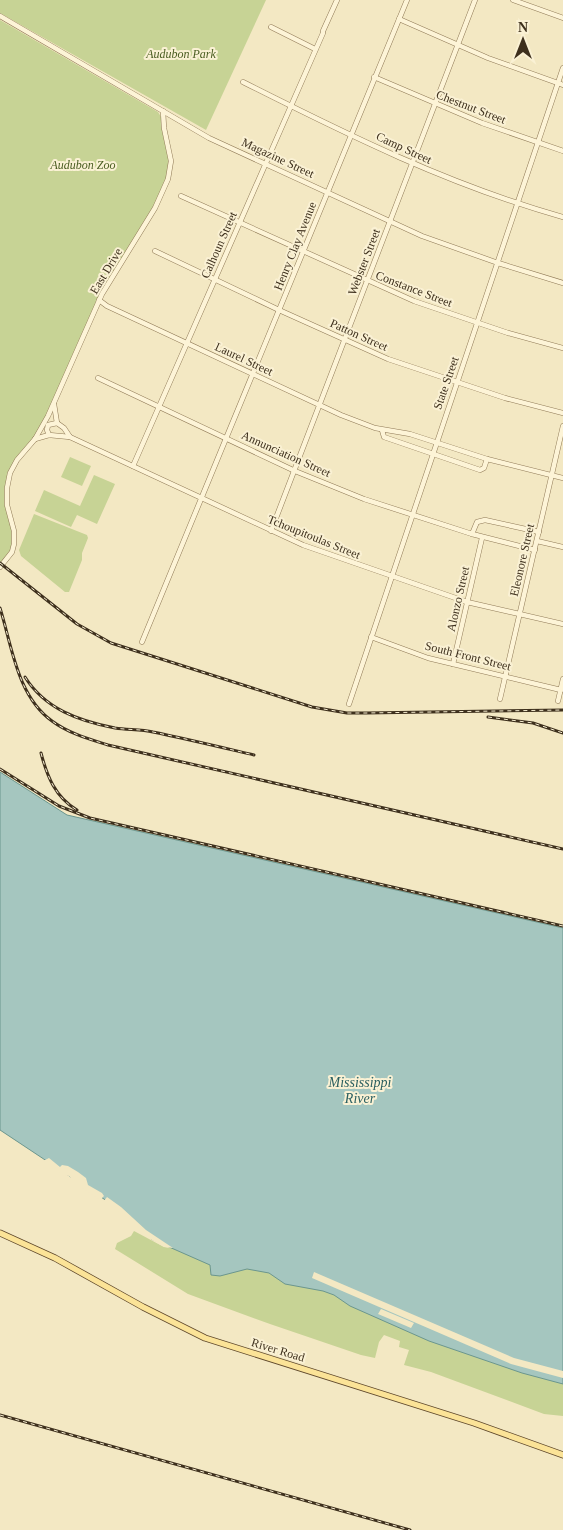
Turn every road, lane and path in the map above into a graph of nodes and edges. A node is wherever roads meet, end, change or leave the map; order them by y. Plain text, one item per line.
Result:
1 (337, 0) edge
2 (407, 0) edge
3 (475, 0) edge
4 (513, 0) edge
5 (0, 16) edge
6 (563, 18) edge
7 (399, 19) junction
8 (271, 27) dead end
9 (458, 45) junction
10 (315, 49) junction
11 (563, 68) edge
12 (374, 77) junction
13 (243, 82) dead end
14 (560, 84) edge
15 (435, 104) junction
16 (290, 106) junction
17 (163, 111) junction
18 (351, 135) junction
19 (537, 142) junction
20 (563, 151) edge
21 (414, 163) junction
22 (265, 164) junction
23 (328, 193) junction
24 (181, 196) dead end
25 (517, 202) junction
26 (563, 218) edge
27 (240, 222) junction
28 (390, 222) junction
29 (304, 250) junction
30 (155, 251) dead end
31 (498, 263) junction
32 (215, 280) junction
33 (368, 281) junction
34 (563, 283) edge
35 (99, 300) junction
36 (279, 310) junction
37 (478, 322) junction
38 (344, 340) junction
39 (187, 344) junction
40 (563, 348) edge
41 (253, 374) junction
42 (98, 378) dead end
43 (457, 382) junction
44 (54, 402) junction
45 (320, 404) junction
46 (159, 407) junction
47 (563, 413) edge
48 (56, 423) junction
49 (563, 426) edge
50 (382, 430) junction
51 (49, 435) junction
52 (70, 437) junction
53 (35, 438) junction
54 (227, 439) junction
55 (436, 443) junction
56 (432, 455) junction
57 (487, 459) junction
58 (133, 466) junction
59 (295, 471) junction
60 (552, 476) junction
61 (563, 478) edge
62 (202, 500) junction
63 (413, 515) junction
64 (271, 531) junction
65 (539, 532) junction
66 (472, 534) junction
67 (482, 538) junction
68 (537, 541) junction
69 (563, 547) edge
70 (535, 550) junction
71 (1, 566) edge
72 (392, 577) junction
73 (467, 602) junction
74 (520, 614) junction
75 (563, 624) edge
76 (371, 637) junction
77 (142, 642) dead end
78 (453, 664) junction
79 (505, 676) junction
80 (563, 679) edge
81 (560, 690) junction
82 (500, 699) dead end
83 (558, 701) dead end
84 (349, 704) dead end
85 (0, 1233) edge
86 (563, 1455) edge

1 - 10 street, Calhoun Street
2 - 7 street, Henry Clay Avenue
3 - 9 street, Webster Street
4 - 6 street
5 - 17 street, Magazine Street
7 - 9 street
7 - 12 street, Henry Clay Avenue
8 - 10 street
9 - 14 street
9 - 15 street, Webster Street
10 - 16 street, Calhoun Street
11 - 14 street, State Street
12 - 15 street, Chestnut Street
12 - 18 street, Henry Clay Avenue
13 - 16 street, Camp Street
14 - 19 street, State Street
15 - 19 street, Chestnut Street
15 - 21 street, Webster Street
16 - 18 street, Camp Street
16 - 22 street, Calhoun Street
17 - 22 street, Magazine Street
17 - 35 street, East Drive
18 - 21 street, Camp Street
18 - 23 street, Henry Clay Avenue
19 - 20 street, Chestnut Street
19 - 25 street, State Street
21 - 25 street, Camp Street
21 - 28 street, Webster Street
22 - 23 street, Magazine Street
22 - 27 street, Calhoun Street
23 - 28 street, Magazine Street
23 - 29 street, Henry Clay Avenue
24 - 27 street, Constance Street
25 - 26 street, Camp Street
25 - 31 street, State Street
27 - 29 street, Constance Street
27 - 32 street, Calhoun Street
28 - 31 street, Magazine Street
28 - 33 street, Webster Street
29 - 33 street, Constance Street
29 - 36 street, Henry Clay Avenue
30 - 32 street, Patton Street
31 - 34 street, Magazine Street
31 - 37 street, State Street
32 - 36 street, Patton Street
32 - 39 street, Calhoun Street
33 - 37 street, Constance Street
33 - 38 street, Webster Street
35 - 39 street, Laurel Street
35 - 44 street, East Drive
36 - 38 street, Patton Street
36 - 41 street, Henry Clay Avenue
37 - 40 street, Constance Street
37 - 43 street, State Street
38 - 43 street, Patton Street
38 - 45 street, Webster Street
39 - 41 street, Laurel Street
39 - 46 street, Calhoun Street
41 - 45 street, Laurel Street
41 - 54 street, Henry Clay Avenue
42 - 46 street, Annunciation Street
43 - 47 street, Patton Street
43 - 55 street, State Street
44 - 48 street
44 - 53 street, East Drive
45 - 50 street, Laurel Street
45 - 59 street, Webster Street
46 - 54 street, Annunciation Street
46 - 58 street, Calhoun Street
48 - 51 street
48 - 52 street, Tchoupitoulas Street
49 - 60 street, Eleonore Street
50 - 55 street, Laurel Street
50 - 56 street, Laurel Street
51 - 52 street, Tchoupitoulas Street
51 - 53 street, Tchoupitoulas Street
52 - 58 street, Tchoupitoulas Street
53 - 71 street, East Drive
54 - 59 street, Annunciation Street
54 - 62 street, Henry Clay Avenue
55 - 56 street, State Street
55 - 57 street, Laurel Street
56 - 57 street, Laurel Street
56 - 63 street, State Street
57 - 60 street, Laurel Street
58 - 62 street, Tchoupitoulas Street
59 - 63 street, Annunciation Street
59 - 64 street, Webster Street
60 - 61 street, Laurel Street
60 - 65 street, Eleonore Street
62 - 64 street, Tchoupitoulas Street
62 - 77 street, Henry Clay Avenue
63 - 66 street, Annunciation Street
63 - 72 street, State Street
64 - 72 street, Tchoupitoulas Street
65 - 66 street
65 - 68 street, Eleonore Street
66 - 67 street, Annunciation Street
67 - 70 street, Annunciation Street
67 - 73 street, Alonzo Street
68 - 69 street
68 - 70 street, Eleonore Street
70 - 74 street, Eleonore Street
72 - 73 street, Tchoupitoulas Street
72 - 76 street, State Street
73 - 74 street, Tchoupitoulas Street
73 - 78 street, Alonzo Street
74 - 75 street, Tchoupitoulas Street
74 - 79 street, Eleonore Street
76 - 78 street, South Front Street
76 - 84 street, State Street
78 - 79 street, South Front Street
79 - 81 street, South Front Street
79 - 82 street, Eleonore Street
80 - 81 street
81 - 83 street
85 - 86 main road, River Road

